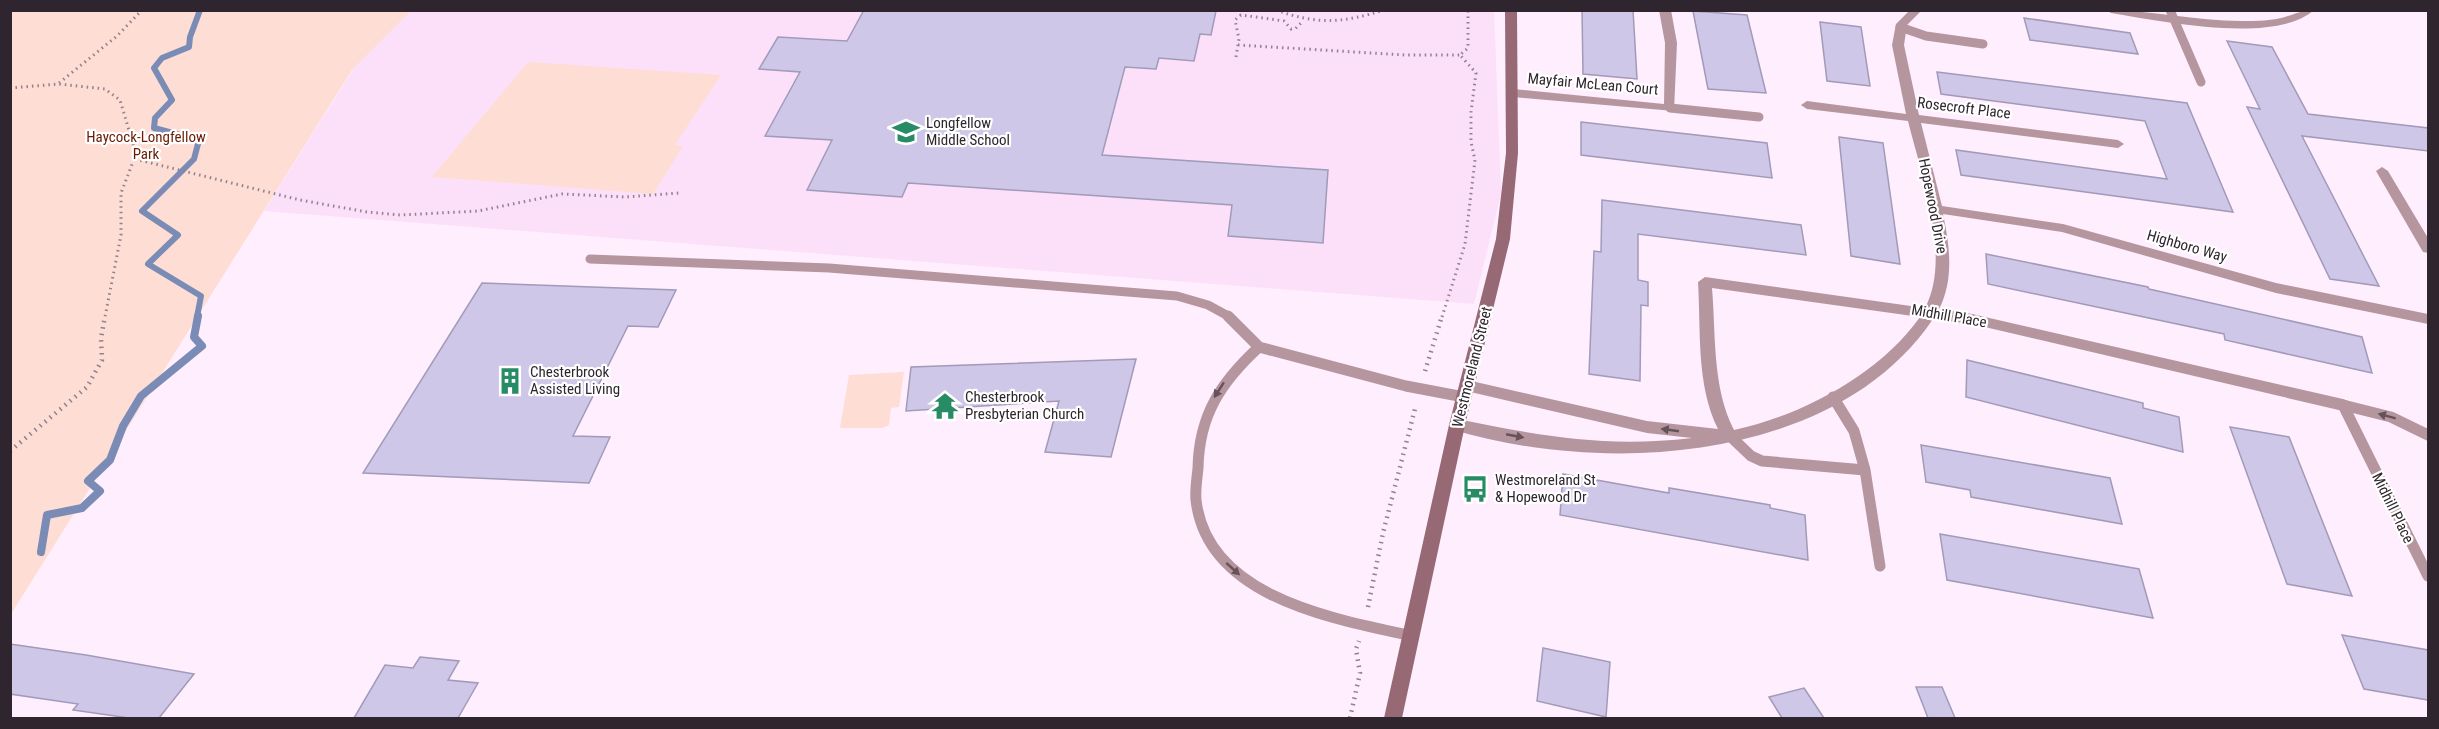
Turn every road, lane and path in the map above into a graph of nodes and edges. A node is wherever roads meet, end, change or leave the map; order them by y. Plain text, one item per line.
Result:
1 (142, 10) edge
2 (1276, 10) edge
3 (1384, 10) edge
4 (1468, 10) edge
5 (1511, 10) edge
6 (1665, 10) edge
7 (1917, 10) edge
8 (2111, 10) edge
9 (2309, 10) edge
10 (2172, 14) edge
11 (1303, 21) junction
12 (1900, 27) junction
13 (1983, 44) dead end
14 (1238, 45) junction
15 (1460, 55) junction
16 (1236, 57) dead end
17 (2201, 82) dead end
18 (59, 84) junction
19 (10, 88) edge
20 (1513, 93) junction
21 (120, 100) joint
22 (1807, 105) dead end
23 (1670, 108) junction
24 (1759, 117) dead end
25 (1915, 118) junction
26 (2118, 144) dead end
27 (135, 159) junction
28 (2382, 171) dead end
29 (679, 193) dead end
30 (1936, 209) junction
31 (2428, 249) edge
32 (590, 260) dead end
33 (1932, 312) junction
34 (2428, 319) edge
35 (1259, 347) junction
36 (1420, 389) junction
37 (1466, 392) junction
38 (1833, 397) junction
39 (2343, 405) junction
40 (1457, 425) junction
41 (1729, 435) junction
42 (2428, 435) edge
43 (10, 451) edge
44 (1865, 470) junction
45 (1880, 566) dead end
46 (2428, 576) edge
47 (1363, 625) junction
48 (1412, 636) junction
49 (1350, 718) edge
50 (1393, 718) edge

1 - 18 path
2 - 11 path
3 - 11 path
4 - 15 path
5 - 20 main road, Westmoreland Street
6 - 23 street, Mayfair McLean Court
7 - 12 street
8 - 10 street
9 - 10 street
10 - 17 lane
11 - 14 path
12 - 13 lane
12 - 25 street, Hopewood Drive
14 - 15 path
14 - 16 path
15 - 36 path
18 - 19 path
18 - 21 path
20 - 23 street, Mayfair McLean Court
20 - 37 main road, Westmoreland Street
21 - 27 path
22 - 25 street, Rosecroft Place
23 - 24 lane, Mayfair McLean Court
25 - 26 street, Rosecroft Place
25 - 30 street, Hopewood Drive
27 - 29 path
27 - 43 path
28 - 31 street
30 - 33 street, Hopewood Drive
30 - 34 street, Highboro Way
32 - 35 lane
33 - 38 street, Hopewood Drive
33 - 39 street, Midhill Place
33 - 41 street, Midhill Place
35 - 36 lane
35 -> 47 lane
36 - 37 lane
36 - 47 path
37 - 40 main road, Westmoreland Street
41 -> 37 street, Hopewood Drive
38 - 41 street, Hopewood Drive
38 - 44 lane
42 -> 39 lane, Midhill Place
39 - 46 lane, Midhill Place
40 -> 41 street, Hopewood Drive
40 - 48 main road, Westmoreland Street
41 - 44 lane
44 - 45 lane
47 - 48 lane
47 - 49 path
48 - 50 main road, Westmoreland Street

